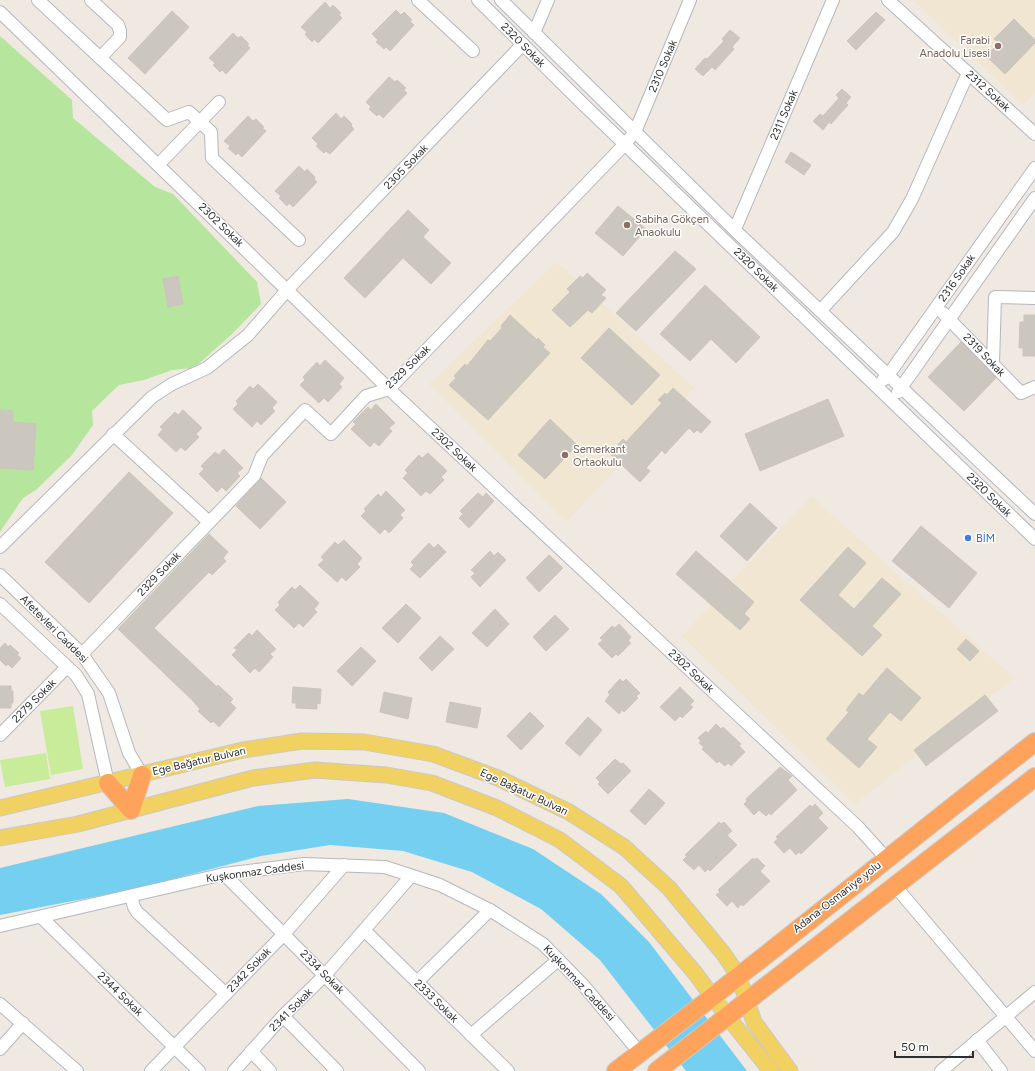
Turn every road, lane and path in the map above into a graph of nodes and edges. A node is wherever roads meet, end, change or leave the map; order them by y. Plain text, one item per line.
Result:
1 (38, 0) edge
2 (91, 0) edge
3 (418, 0) edge
4 (478, 0) edge
5 (501, 0) edge
6 (548, 0) edge
7 (690, 0) edge
8 (833, 0) edge
9 (888, 0) edge
10 (0, 12) edge
11 (534, 33) junction
12 (523, 44) junction
13 (473, 51) dead end
14 (100, 58) junction
15 (968, 73) junction
16 (219, 102) dead end
17 (200, 121) junction
18 (635, 132) junction
19 (1035, 134) edge
20 (625, 144) junction
21 (158, 165) junction
22 (1035, 168) edge
23 (1035, 198) edge
24 (735, 229) junction
25 (299, 240) dead end
26 (288, 290) junction
27 (1035, 298) edge
28 (936, 307) junction
29 (820, 310) junction
30 (949, 318) junction
31 (992, 363) junction
32 (889, 374) junction
33 (876, 386) junction
34 (901, 386) junction
35 (1035, 387) edge
36 (389, 389) junction
37 (892, 402) junction
38 (113, 434) junction
39 (1035, 514) edge
40 (209, 522) junction
41 (1035, 539) edge
42 (0, 547) edge
43 (0, 575) edge
44 (0, 604) edge
45 (82, 654) junction
46 (67, 667) junction
47 (0, 733) edge
48 (1035, 742) edge
49 (142, 775) junction
50 (1035, 777) edge
51 (108, 783) junction
52 (0, 808) edge
53 (131, 810) junction
54 (0, 838) edge
55 (886, 858) junction
56 (344, 865) junction
57 (224, 874) junction
58 (411, 876) junction
59 (895, 886) junction
60 (131, 896) junction
61 (490, 910) junction
62 (41, 916) junction
63 (0, 926) edge
64 (364, 930) junction
65 (284, 934) junction
66 (558, 960) junction
67 (325, 975) junction
68 (738, 975) junction
69 (417, 982) junction
70 (1035, 992) edge
71 (226, 994) junction
72 (710, 1000) junction
73 (747, 1000) junction
74 (0, 1004) edge
75 (283, 1016) junction
76 (1006, 1016) junction
77 (724, 1018) junction
78 (23, 1024) junction
79 (472, 1035) junction
80 (978, 1040) junction
81 (175, 1047) junction
82 (0, 1049) edge
83 (251, 1051) junction
84 (1035, 1051) edge
85 (640, 1052) junction
86 (332, 1069) edge
87 (659, 1070) edge
88 (77, 1071) edge
89 (151, 1071) edge
90 (199, 1071) edge
91 (234, 1071) edge
92 (270, 1071) edge
93 (419, 1071) edge
94 (508, 1071) edge
95 (616, 1071) edge
96 (771, 1071) edge
97 (790, 1071) edge
98 (941, 1071) edge
99 (1001, 1071) edge

1 - 14 street
2 - 14 street
3 - 13 street
4 - 12 street, 2320 Sokak
5 - 11 street, 2320 Sokak
6 - 11 street
7 - 18 street, 2310 Sokak
8 - 24 street, 2311 Sokak
9 - 15 street, 2312 Sokak
10 - 21 street, 2302 Sokak
11 - 18 street, 2320 Sokak
12 - 20 street, 2320 Sokak
12 - 26 street, 2305 Sokak
14 - 17 street
15 - 19 street, 2312 Sokak
15 - 29 street
16 - 17 street
17 - 21 street
17 - 25 street
18 - 20 street, 2329 Sokak
18 - 24 street, 2320 Sokak
20 - 33 street, 2320 Sokak
20 - 36 street, 2329 Sokak
21 - 26 street, 2302 Sokak
22 - 28 street, 2316 Sokak
23 - 30 street, 2316 Sokak
24 - 29 street, 2320 Sokak
26 - 36 street, 2302 Sokak
26 - 38 street, 2305 Sokak
27 - 31 street
28 - 30 street, 2319 Sokak
28 - 32 street, 2316 Sokak
29 - 32 street, 2320 Sokak
30 - 31 street, 2319 Sokak
30 - 34 street, 2316 Sokak
31 - 35 street, 2319 Sokak
32 - 33 street, 2316 Sokak
32 - 34 street, 2320 Sokak
33 - 37 street, 2320 Sokak
34 - 37 street, 2316 Sokak
34 - 39 street, 2320 Sokak
36 - 40 street, 2329 Sokak
36 - 55 street, 2302 Sokak
37 - 41 street, 2320 Sokak
38 - 40 street
38 - 42 street, 2305 Sokak
40 - 45 street, 2329 Sokak
43 - 45 street, Afetevleri Caddesi
44 - 46 street, Afetevleri Caddesi
45 - 49 street, Afetevleri Caddesi
46 - 47 street, 2279 Sokak
46 - 51 street, Afetevleri Caddesi
48 - 55 highway, Adana-Osmaniye yolu
49 - 51 main road, Ege Bağatur Bulvarı
49 - 53 highway
49 - 68 main road, Ege Bağatur Bulvarı
50 - 59 highway
51 - 52 main road, Ege Bağatur Bulvarı
51 - 53 highway
53 - 54 main road
53 - 72 main road
55 - 68 highway, Adana-Osmaniye yolu
56 - 57 street, Kuşkonmaz Caddesi
56 - 58 street, Kuşkonmaz Caddesi
56 - 65 street, 2342 Sokak
57 - 60 street, Kuşkonmaz Caddesi
57 - 65 street, 2334 Sokak
58 - 61 street, Kuşkonmaz Caddesi
58 - 64 street, 2341 Sokak
59 - 73 highway
59 - 76 street
60 - 62 street, Kuşkonmaz Caddesi
60 - 71 street
61 - 66 street, Kuşkonmaz Caddesi
61 - 69 street
62 - 63 street, Kuşkonmaz Caddesi
62 - 81 street, 2344 Sokak
64 - 67 street, 2341 Sokak
64 - 69 street, 2333 Sokak
65 - 67 street, 2334 Sokak
65 - 71 street, 2342 Sokak
66 - 79 street
66 - 85 street, Kuşkonmaz Caddesi
67 - 75 street, 2341 Sokak
67 - 93 street, 2334 Sokak
68 - 72 highway, Adana-Osmaniye yolu
68 - 73 main road, Ege Bağatur Bulvarı
69 - 79 street, 2333 Sokak
70 - 76 street
71 - 81 street, 2342 Sokak
72 - 77 main road
72 - 85 highway, Adana-Osmaniye yolu
73 - 77 highway
73 - 97 main road, Ege Bağatur Bulvarı
74 - 78 street
75 - 83 street, 2341 Sokak
75 - 86 street
76 - 80 street
76 - 84 street
77 - 87 highway
77 - 96 main road
78 - 82 street
78 - 88 street
79 - 94 street, 2333 Sokak
80 - 98 street
80 - 99 street
81 - 89 street, 2342 Sokak
81 - 90 street, 2344 Sokak
83 - 91 street, 2341 Sokak
83 - 92 street
85 - 95 highway, Adana-Osmaniye yolu

